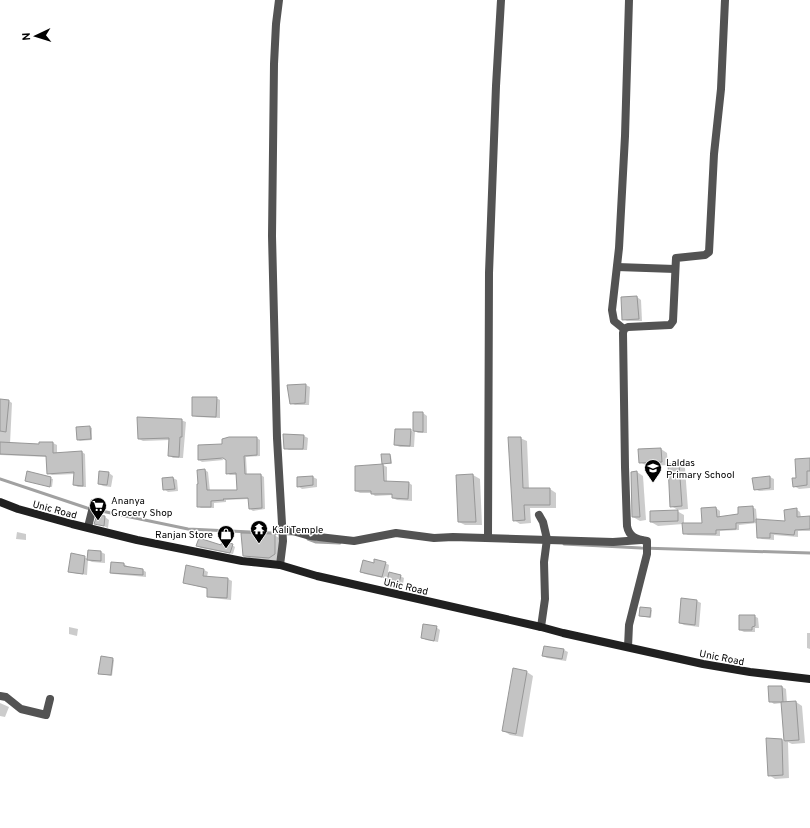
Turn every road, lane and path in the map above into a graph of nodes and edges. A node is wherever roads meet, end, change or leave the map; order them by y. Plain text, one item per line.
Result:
1 (280, 0) edge
2 (501, 0) edge
3 (629, 0) edge
4 (725, 0) edge
5 (617, 267) junction
6 (675, 269) junction
7 (624, 329) junction
8 (0, 502) edge
9 (94, 503) dead end
10 (539, 515) dead end
11 (88, 527) junction
12 (282, 528) junction
13 (488, 538) junction
14 (645, 540) junction
15 (547, 543) junction
16 (280, 565) junction
17 (541, 627) junction
18 (628, 647) junction
19 (810, 679) edge
20 (0, 696) edge
21 (50, 699) dead end

1 - 12 street
2 - 13 street
3 - 5 street
4 - 6 street
5 - 6 street
5 - 7 street
6 - 7 street
7 - 14 street
8 - 11 main road, Unic Road
9 - 11 street
10 - 15 street
11 - 16 main road, Unic Road
12 - 13 street
12 - 16 street
13 - 15 street
14 - 15 street
14 - 18 street
15 - 17 street
16 - 17 main road, Unic Road
17 - 18 main road, Unic Road
18 - 19 main road, Unic Road
20 - 21 street

